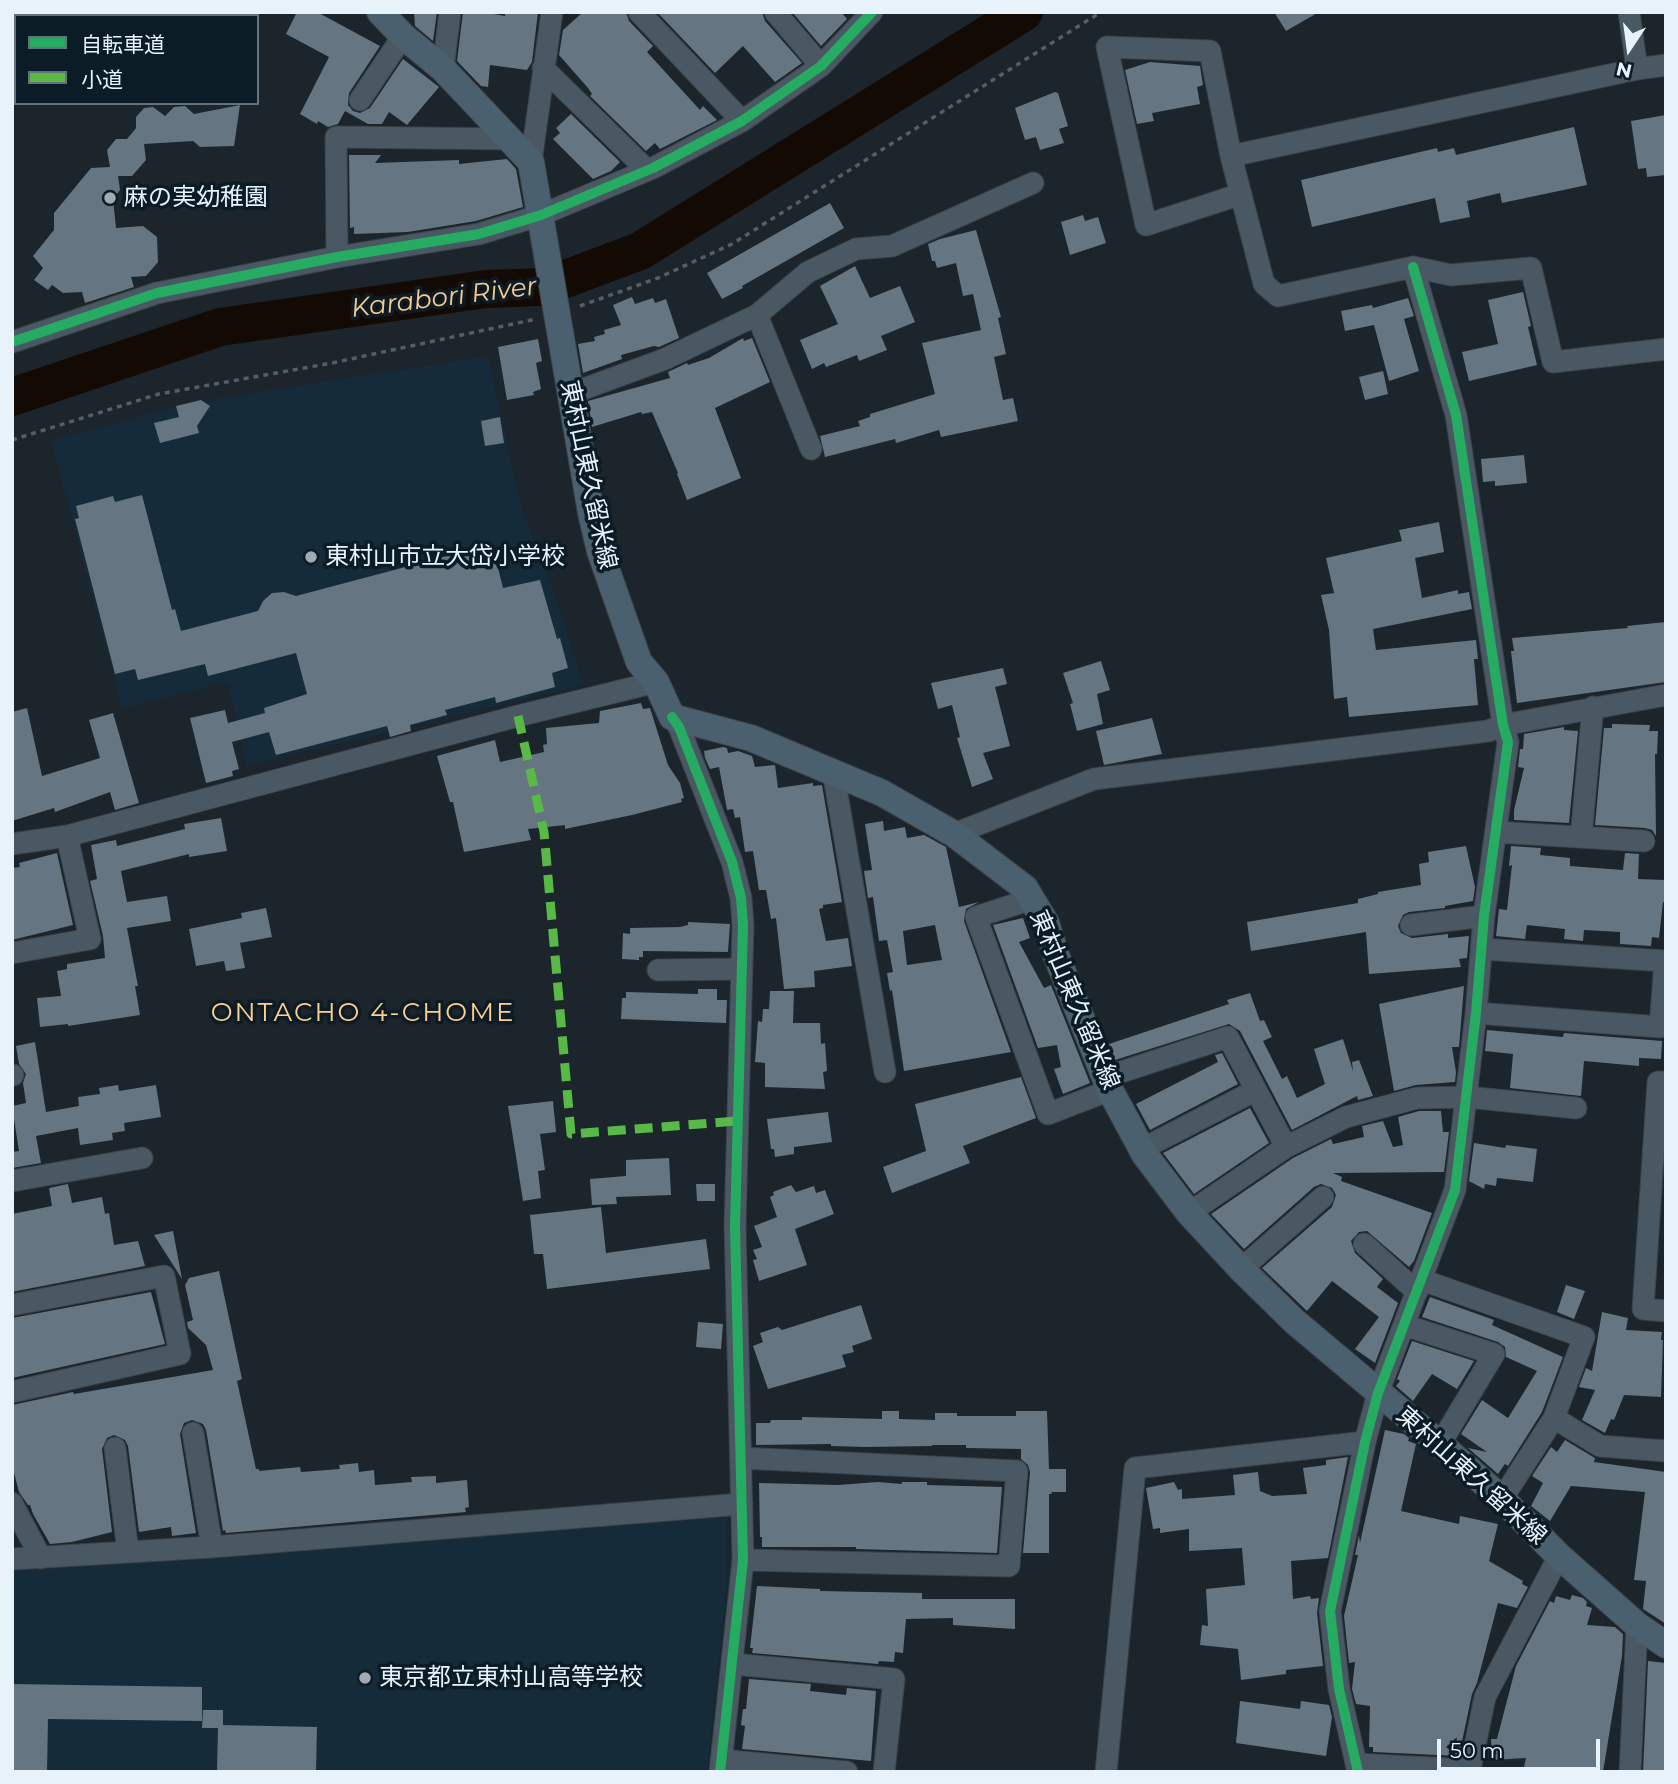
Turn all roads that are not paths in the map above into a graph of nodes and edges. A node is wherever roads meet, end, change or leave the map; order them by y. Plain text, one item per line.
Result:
1 (380, 12) edge
2 (450, 12) edge
3 (552, 12) edge
4 (639, 12) edge
5 (775, 12) edge
6 (872, 12) edge
7 (1629, 12) edge
8 (402, 36) junction
9 (1666, 65) edge
10 (821, 66) junction
11 (543, 68) junction
12 (443, 69) junction
13 (1637, 69) junction
14 (360, 100) dead end
15 (742, 121) junction
16 (512, 139) junction
17 (1231, 156) junction
18 (531, 162) junction
19 (648, 170) junction
20 (1033, 183) dead end
21 (1241, 194) junction
22 (541, 216) junction
23 (337, 257) junction
24 (1413, 267) junction
25 (757, 316) junction
26 (12, 342) edge
27 (1666, 349) edge
28 (570, 394) junction
29 (811, 449) dead end
30 (656, 682) junction
31 (1666, 695) edge
32 (1593, 707) junction
33 (672, 717) junction
34 (1503, 725) junction
35 (833, 771) junction
36 (1496, 832) junction
37 (954, 834) junction
38 (67, 835) junction
39 (1581, 837) junction
40 (1644, 841) dead end
41 (12, 844) edge
42 (1031, 899) junction
43 (1484, 916) junction
44 (1411, 925) dead end
45 (1482, 948) junction
46 (12, 953) edge
47 (741, 969) junction
48 (658, 970) dead end
49 (1476, 1013) junction
50 (885, 1072) dead end
51 (1666, 1082) edge
52 (1108, 1084) junction
53 (1256, 1090) junction
54 (1467, 1097) junction
55 (1576, 1108) dead end
56 (1286, 1147) junction
57 (1142, 1149) junction
58 (142, 1158) dead end
59 (12, 1181) edge
60 (1323, 1197) dead end
61 (1189, 1213) junction
62 (1364, 1244) dead end
63 (1241, 1269) junction
64 (1420, 1286) junction
65 (12, 1305) edge
66 (1666, 1311) edge
67 (1404, 1325) junction
68 (12, 1392) edge
69 (1378, 1393) junction
70 (1554, 1418) junction
71 (193, 1433) dead end
72 (1365, 1443) junction
73 (1440, 1444) junction
74 (115, 1448) dead end
75 (1666, 1451) edge
76 (741, 1458) junction
77 (1502, 1499) junction
78 (12, 1503) edge
79 (742, 1504) junction
80 (212, 1547) junction
81 (128, 1552) junction
82 (1559, 1556) junction
83 (41, 1558) junction
84 (12, 1559) edge
85 (743, 1560) junction
86 (1637, 1625) junction
87 (1666, 1645) edge
88 (733, 1664) junction
89 (720, 1766) edge
90 (1358, 1768) edge
91 (847, 1772) edge
92 (884, 1772) edge
93 (1106, 1772) edge
94 (1630, 1772) edge

1 - 8 main road, 東村山東久留米線
2 - 12 street
3 - 11 street
4 - 15 street
5 - 10 street
6 - 10 street
7 - 13 street
8 - 12 main road, 東村山東久留米線
8 - 14 street
9 - 13 street
10 - 15 street
11 - 18 street
11 - 19 street
12 - 16 main road, 東村山東久留米線
13 - 17 street
15 - 19 street
16 - 18 main road, 東村山東久留米線
16 - 23 street
17 - 21 street
17 - 21 street
18 - 22 main road, 東村山東久留米線
19 - 22 street
20 - 25 street
21 - 24 street
22 - 23 street
22 - 28 main road, 東村山東久留米線
23 - 26 street
24 - 27 street
24 - 34 street
25 - 28 street
25 - 29 street
28 - 30 main road, 東村山東久留米線
30 - 33 main road, 東村山東久留米線
30 - 38 street
31 - 32 street
32 - 34 street
32 - 39 street
33 - 35 main road, 東村山東久留米線
33 - 47 street
34 - 36 street
34 - 37 street
35 - 37 main road, 東村山東久留米線
35 - 50 street
36 - 39 street
36 - 43 street
37 - 42 main road, 東村山東久留米線
38 - 41 street
38 - 46 street
39 - 40 street
42 - 52 main road, 東村山東久留米線
42 - 52 street
43 - 44 street
43 - 45 street
45 - 49 street
45 - 49 street
47 - 48 street
47 - 76 street
49 - 54 street
51 - 66 street
52 - 53 street
52 - 57 main road, 東村山東久留米線
53 - 56 street
53 - 57 street
54 - 55 street
54 - 56 street
54 - 64 street
56 - 61 street
57 - 61 main road, 東村山東久留米線
58 - 59 street
60 - 63 street
61 - 63 main road, 東村山東久留米線
62 - 64 street
63 - 69 main road, 東村山東久留米線
64 - 67 street
64 - 70 street
65 - 68 street
67 - 69 street
67 - 73 street
69 - 72 street
69 - 73 main road, 東村山東久留米線
70 - 75 street
70 - 77 street
71 - 80 street
72 - 90 street
72 - 93 street
73 - 77 main road, 東村山東久留米線
74 - 81 street
76 - 79 street
76 - 85 street
77 - 82 main road, 東村山東久留米線
78 - 83 street
79 - 80 street
79 - 85 street
80 - 81 street
81 - 83 street
82 - 86 main road, 東村山東久留米線
82 - 90 street
83 - 84 street
85 - 88 street
86 - 87 main road, 東村山東久留米線
86 - 94 street
88 - 89 street
88 - 92 street
89 - 91 street

